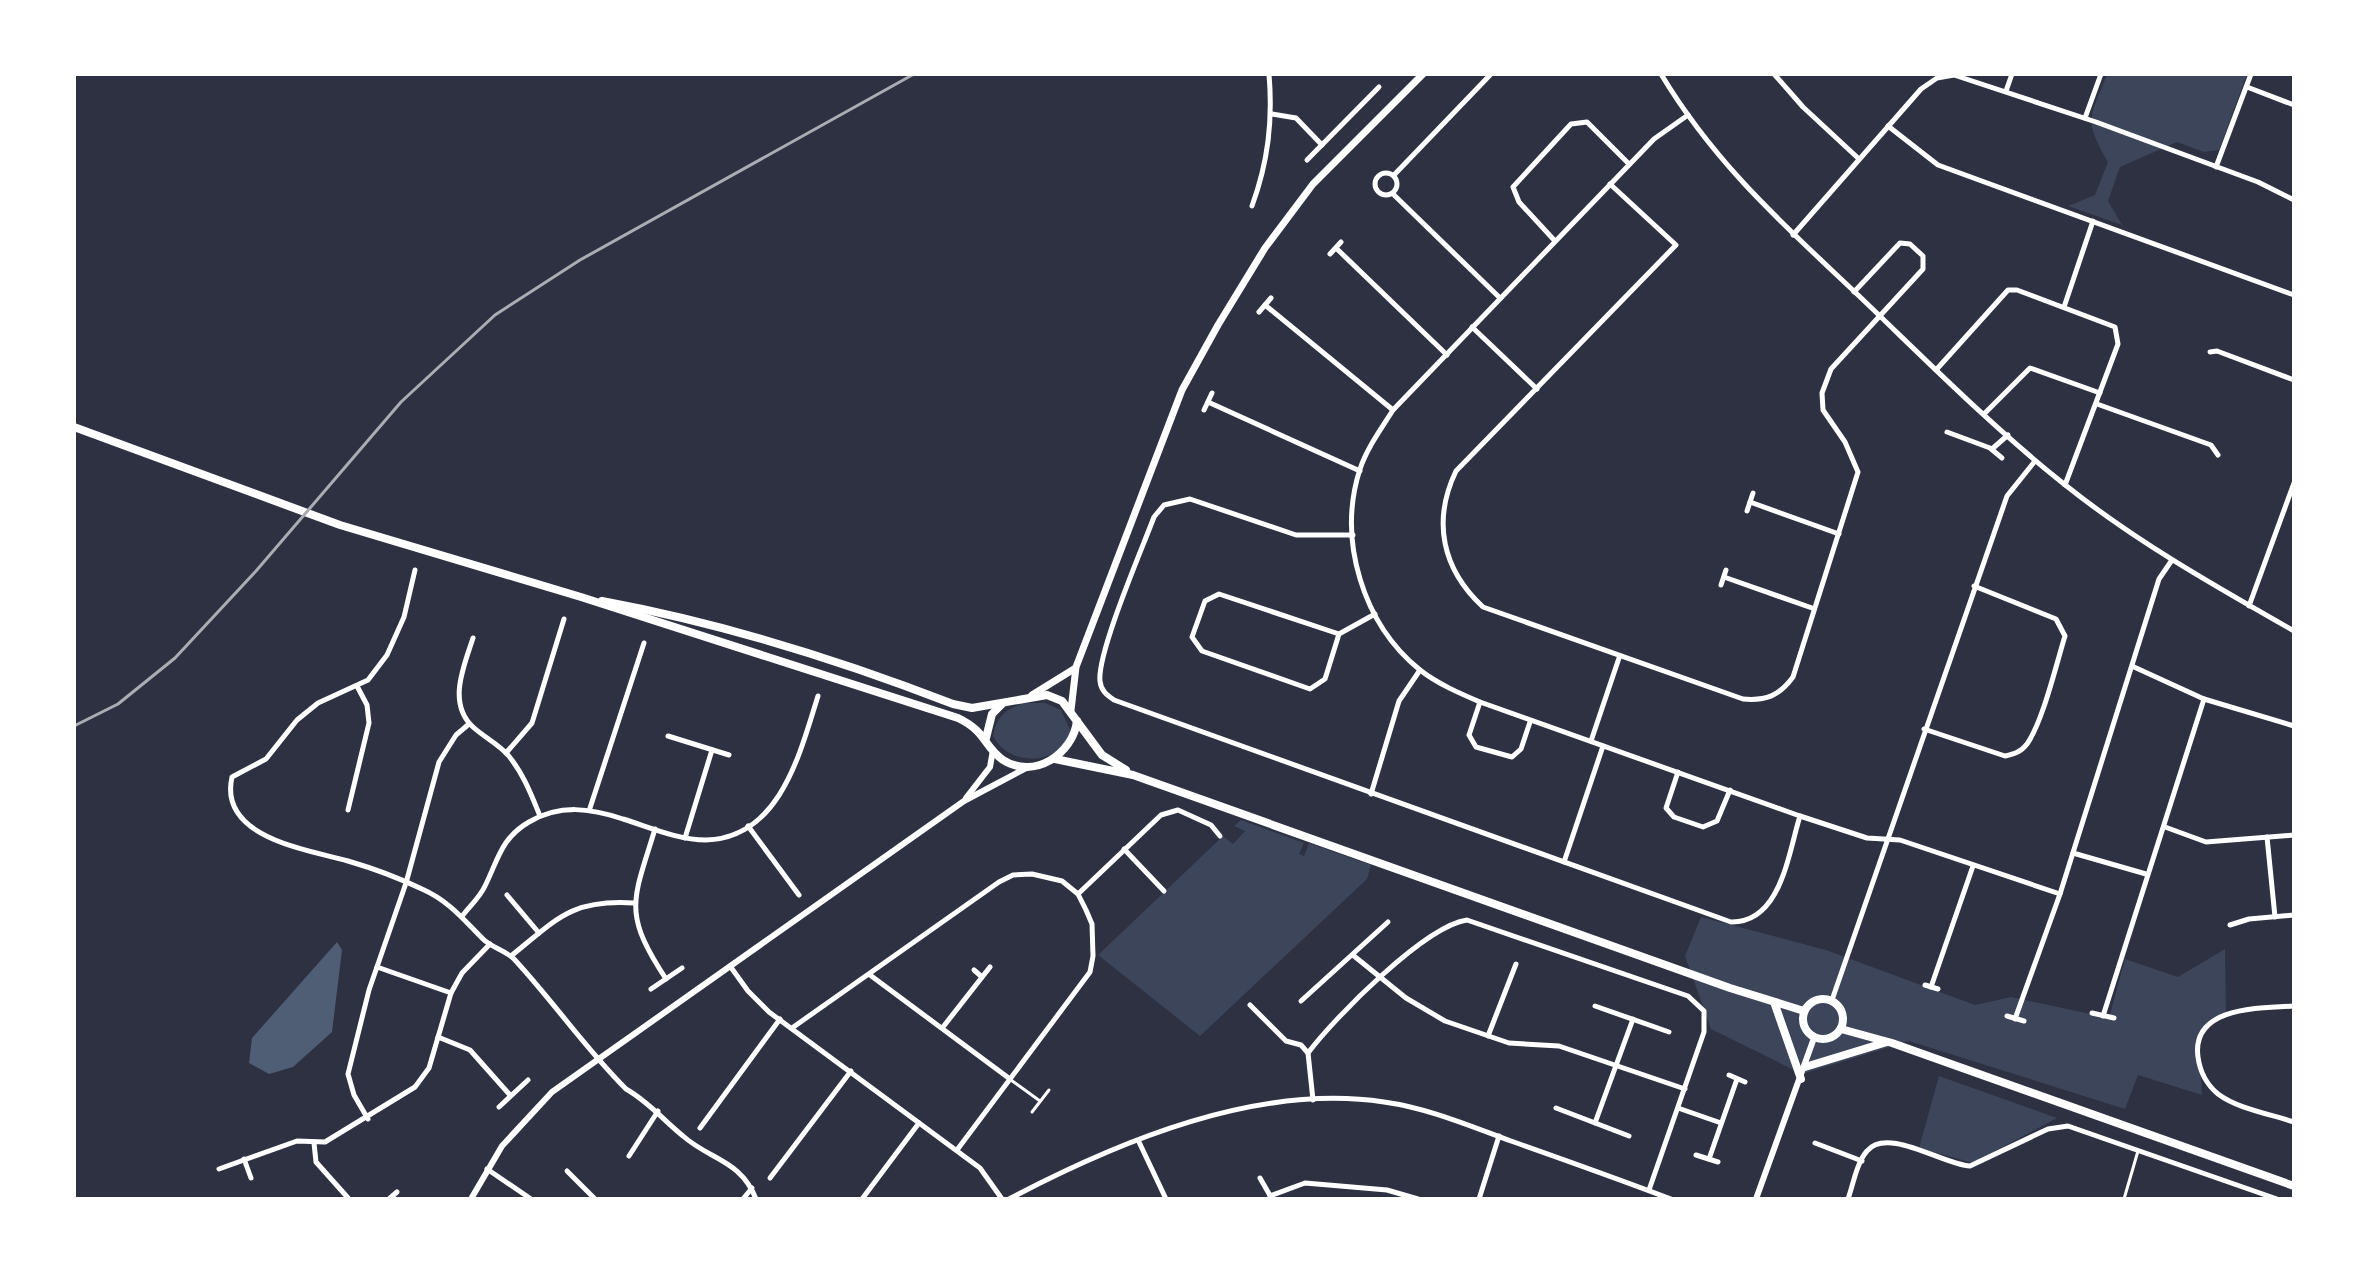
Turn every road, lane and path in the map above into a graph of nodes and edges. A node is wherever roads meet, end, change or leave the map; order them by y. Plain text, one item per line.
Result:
1 (1269, 74) edge
2 (1423, 74) edge
3 (1491, 74) edge
4 (1661, 74) edge
5 (1774, 74) edge
6 (2012, 74) edge
7 (2101, 74) edge
8 (2251, 74) edge
9 (1379, 87) dead end
10 (2247, 87) junction
11 (2006, 91) junction
12 (2294, 105) edge
13 (1272, 114) junction
14 (1688, 115) junction
15 (2085, 118) junction
16 (1888, 126) junction
17 (1322, 145) junction
18 (1859, 159) junction
19 (1307, 160) dead end
20 (1630, 164) junction
21 (2216, 167) junction
22 (1394, 175) junction
23 (1610, 184) junction
24 (1393, 194) junction
25 (2294, 200) edge
26 (1252, 206) dead end
27 (2093, 221) junction
28 (1793, 235) junction
29 (1555, 241) junction
30 (1341, 242) dead end
31 (1336, 248) junction
32 (1330, 254) dead end
33 (1854, 292) junction
34 (2294, 295) edge
35 (1271, 298) dead end
36 (1500, 298) junction
37 (1265, 305) junction
38 (2064, 307) junction
39 (1259, 312) dead end
40 (1882, 318) junction
41 (1472, 327) junction
42 (2210, 352) dead end
43 (1447, 355) junction
44 (1936, 370) junction
45 (2294, 380) edge
46 (1537, 389) junction
47 (1212, 393) dead end
48 (2100, 393) junction
49 (1208, 402) junction
50 (2097, 404) junction
51 (1204, 410) dead end
52 (1393, 410) junction
53 (1984, 414) junction
54 (74, 427) edge
55 (1947, 432) dead end
56 (2008, 435) junction
57 (1992, 449) junction
58 (2218, 455) dead end
59 (2002, 458) dead end
60 (2036, 461) junction
61 (1360, 471) junction
62 (2294, 483) edge
63 (2065, 485) junction
64 (1753, 493) dead end
65 (1750, 502) junction
66 (1747, 511) dead end
67 (1839, 534) junction
68 (1353, 535) junction
69 (2172, 560) junction
70 (415, 570) dead end
71 (1721, 585) dead end
72 (1974, 586) junction
73 (581, 597) junction
74 (2249, 606) junction
75 (1812, 608) junction
76 (1375, 614) junction
77 (564, 619) dead end
78 (2294, 631) edge
79 (1339, 634) junction
80 (473, 638) dead end
81 (644, 643) dead end
82 (1619, 658) junction
83 (1076, 667) junction
84 (2134, 667) junction
85 (1420, 670) junction
86 (357, 686) junction
87 (1032, 695) junction
88 (818, 696) dead end
89 (2204, 699) junction
90 (1480, 702) junction
91 (1003, 703) junction
92 (1071, 710) junction
93 (1077, 721) junction
94 (1530, 722) junction
95 (469, 724) junction
96 (2294, 726) edge
97 (1924, 729) junction
98 (668, 736) dead end
99 (986, 738) junction
100 (1591, 741) junction
101 (1603, 746) junction
102 (712, 750) junction
103 (993, 750) junction
104 (506, 753) junction
105 (729, 755) dead end
106 (1054, 759) junction
107 (1032, 765) junction
108 (1678, 772) junction
109 (1133, 775) junction
110 (1730, 790) junction
111 (1371, 794) junction
112 (964, 801) junction
113 (590, 808) junction
114 (348, 810) dead end
115 (540, 816) junction
116 (1800, 816) junction
117 (748, 826) junction
118 (2165, 827) junction
119 (655, 829) junction
120 (2294, 835) edge
121 (1220, 836) dead end
122 (2267, 837) junction
123 (685, 838) junction
124 (1886, 839) junction
125 (1124, 849) junction
126 (2073, 853) junction
127 (1564, 862) junction
128 (1973, 866) junction
129 (2146, 874) junction
130 (405, 882) junction
131 (1164, 891) dead end
132 (1078, 894) junction
133 (2060, 894) junction
134 (507, 895) dead end
135 (799, 895) dead end
136 (634, 903) junction
137 (463, 915) junction
138 (2294, 915) edge
139 (2275, 917) junction
140 (1388, 922) dead end
141 (2230, 925) dead end
142 (539, 933) junction
143 (490, 944) junction
144 (511, 956) junction
145 (1354, 956) junction
146 (1516, 964) dead end
147 (730, 966) junction
148 (377, 967) junction
149 (990, 967) dead end
150 (682, 968) dead end
151 (974, 970) dead end
152 (870, 975) junction
153 (982, 977) junction
154 (1382, 978) junction
155 (666, 979) junction
156 (1931, 987) dead end
157 (651, 989) dead end
158 (451, 993) junction
159 (1832, 1000) junction
160 (1301, 1001) dead end
161 (1774, 1002) junction
162 (1250, 1005) dead end
163 (1595, 1006) dead end
164 (2294, 1006) edge
165 (1804, 1011) junction
166 (2092, 1013) dead end
167 (2007, 1016) dead end
168 (2103, 1016) junction
169 (2114, 1018) dead end
170 (780, 1019) junction
171 (1633, 1019) junction
172 (2015, 1019) junction
173 (2024, 1021) dead end
174 (943, 1027) junction
175 (792, 1028) junction
176 (1841, 1029) junction
177 (1669, 1032) dead end
178 (1488, 1036) junction
179 (438, 1037) junction
180 (1814, 1038) junction
181 (1887, 1042) junction
182 (1308, 1053) junction
183 (597, 1057) junction
184 (1617, 1065) junction
185 (1805, 1067) junction
186 (851, 1071) junction
187 (1729, 1075) dead end
188 (1010, 1079) junction
189 (1737, 1079) junction
190 (1801, 1079) junction
191 (528, 1080) dead end
192 (1745, 1082) dead end
193 (1685, 1089) junction
194 (1049, 1090) dead end
195 (510, 1095) junction
196 (1313, 1100) junction
197 (1040, 1101) junction
198 (499, 1107) dead end
199 (1556, 1108) dead end
200 (1678, 1108) junction
201 (658, 1111) junction
202 (1032, 1112) dead end
203 (368, 1119) junction
204 (2294, 1122) edge
205 (919, 1123) junction
206 (1595, 1123) junction
207 (1721, 1123) junction
208 (700, 1128) dead end
209 (1499, 1136) junction
210 (1629, 1136) dead end
211 (1139, 1142) junction
212 (314, 1143) junction
213 (1815, 1143) dead end
214 (957, 1150) junction
215 (2138, 1151) junction
216 (1696, 1155) dead end
217 (629, 1156) dead end
218 (244, 1159) junction
219 (1709, 1159) junction
220 (1862, 1161) junction
221 (1718, 1162) dead end
222 (219, 1169) dead end
223 (487, 1169) junction
224 (567, 1171) dead end
225 (251, 1178) dead end
226 (770, 1178) dead end
227 (1260, 1178) dead end
228 (2294, 1186) edge
229 (752, 1188) junction
230 (1649, 1190) junction
231 (397, 1192) dead end
232 (586, 1196) edge
233 (1271, 1197) edge
234 (349, 1199) edge
235 (389, 1199) edge
236 (471, 1199) edge
237 (531, 1199) edge
238 (595, 1199) edge
239 (743, 1199) edge
240 (756, 1199) edge
241 (862, 1199) edge
242 (1002, 1199) edge
243 (1009, 1199) edge
244 (1166, 1199) edge
245 (1418, 1199) edge
246 (1479, 1199) edge
247 (1671, 1199) edge
248 (1756, 1199) edge
249 (1848, 1199) edge
250 (2124, 1199) edge
251 (2277, 1199) edge

1 - 13 street
2 - 83 main road
3 - 22 street
4 - 14 street
5 - 18 street
6 - 11 street
7 - 15 street
8 - 10 street
9 - 17 street
10 - 12 street
10 - 21 street
11 - 15 street
11 - 16 street
13 - 17 street
13 - 26 street
14 - 20 street
14 - 28 street
15 - 21 street
16 - 18 street
16 - 27 street
17 - 19 street
18 - 28 street
20 - 23 street
20 - 29 street
21 - 25 street
22 - 24 street
22 - 24 street
23 - 29 street
23 - 46 street
24 - 36 street
27 - 34 street
27 - 38 street
28 - 33 street
29 - 36 street
30 - 31 street
31 - 32 street
31 - 43 street
33 - 40 street
33 - 40 street
35 - 37 street
36 - 41 street
37 - 39 street
37 - 52 street
38 - 44 street
38 - 48 street
40 - 44 street
40 - 67 street
41 - 43 street
41 - 46 street
42 - 45 street
43 - 52 street
44 - 53 street
46 - 82 street
47 - 49 street
48 - 50 street
48 - 53 street
49 - 51 street
49 - 61 street
50 - 58 street
50 - 63 street
52 - 61 street
53 - 56 street
54 - 73 main road
55 - 57 street
56 - 57 street
56 - 60 street
57 - 59 street
60 - 63 street
60 - 72 street
61 - 68 street
62 - 74 street
63 - 69 street
64 - 65 street
65 - 66 street
65 - 67 street
67 - 75 street
68 - 76 street
68 - 111 street
69 - 74 street
69 - 84 street
70 - 86 street
71 - 75 street
72 - 97 street
72 - 97 street
73 - 91 main road
73 - 99 main road
74 - 78 street
75 - 82 street
76 - 79 street
76 - 85 street
77 - 104 street
79 - 79 street
80 - 95 street
81 - 113 street
82 - 100 street
83 - 87 main road
83 - 92 main road
84 - 89 street
84 - 126 street
85 - 90 street
85 - 111 street
86 - 114 street
86 - 130 street
87 - 91 main road
87 - 92 main road
88 - 117 street
89 - 96 street
89 - 118 street
90 - 94 street
90 - 94 street
91 - 99 main road
92 - 93 main road
93 - 106 main road
93 - 109 main road
94 - 100 street
95 - 104 street
95 - 130 street
97 - 124 street
98 - 102 street
99 - 103 main road
100 - 101 street
101 - 108 street
101 - 127 street
102 - 105 street
102 - 123 street
103 - 107 main road
103 - 112 street
104 - 115 street
106 - 107 main road
106 - 109 main road
107 - 112 street
108 - 110 street
108 - 110 street
109 - 161 main road
110 - 116 street
111 - 127 street
112 - 147 street
113 - 115 street
113 - 119 street
115 - 137 street
116 - 124 street
116 - 127 street
117 - 123 street
117 - 135 street
118 - 122 street
118 - 129 street
119 - 123 street
119 - 136 street
120 - 122 street
121 - 125 street
122 - 139 street
124 - 128 street
124 - 159 street
125 - 131 street
125 - 132 street
126 - 129 street
126 - 133 street
128 - 133 street
128 - 156 street
129 - 168 street
130 - 137 street
130 - 148 street
132 - 152 street
132 - 188 street
133 - 172 street
134 - 142 street
136 - 142 street
136 - 155 street
137 - 143 street
138 - 139 street
139 - 141 street
140 - 145 street
142 - 144 street
143 - 144 street
143 - 158 street
144 - 183 street
145 - 154 street
145 - 160 street
146 - 178 street
147 - 170 street
147 - 183 street
148 - 158 street
148 - 203 street
149 - 153 street
150 - 155 street
151 - 153 street
152 - 174 street
152 - 175 street
153 - 174 street
154 - 178 street
154 - 182 street
154 - 193 street
155 - 157 street
158 - 179 street
159 - 165 main road
159 - 176 main road
161 - 165 main road
161 - 190 main road
162 - 182 street
163 - 171 street
164 - 204 street
165 - 180 main road
166 - 168 street
167 - 172 street
168 - 169 street
170 - 175 street
170 - 208 street
171 - 177 street
171 - 184 street
172 - 173 street
174 - 188 street
175 - 186 street
176 - 180 main road
176 - 181 main road
178 - 184 street
179 - 195 street
179 - 203 street
180 - 185 street
181 - 185 main road
181 - 228 main road
182 - 196 street
183 - 201 street
183 - 223 street
184 - 193 street
184 - 206 street
185 - 190 street
186 - 205 street
186 - 226 street
187 - 189 street
188 - 197 lane
188 - 214 street
189 - 192 street
189 - 207 street
190 - 248 street
191 - 195 street
193 - 200 street
194 - 197 lane
195 - 198 street
196 - 209 street
196 - 211 street
197 - 202 lane
199 - 206 street
200 - 207 street
200 - 230 street
201 - 217 street
201 - 229 street
203 - 212 street
205 - 214 street
205 - 241 street
206 - 210 street
207 - 219 street
209 - 230 street
209 - 246 street
211 - 243 street
211 - 244 street
212 - 218 street
212 - 234 street
213 - 220 street
214 - 242 street
215 - 220 street
215 - 250 lane
215 - 251 street
216 - 219 street
218 - 222 street
218 - 225 street
219 - 221 street
220 - 249 street
223 - 236 street
223 - 237 street
224 - 232 street
227 - 233 street
229 - 239 street
229 - 240 street
230 - 247 street
231 - 235 street
232 - 238 street
233 - 245 street

